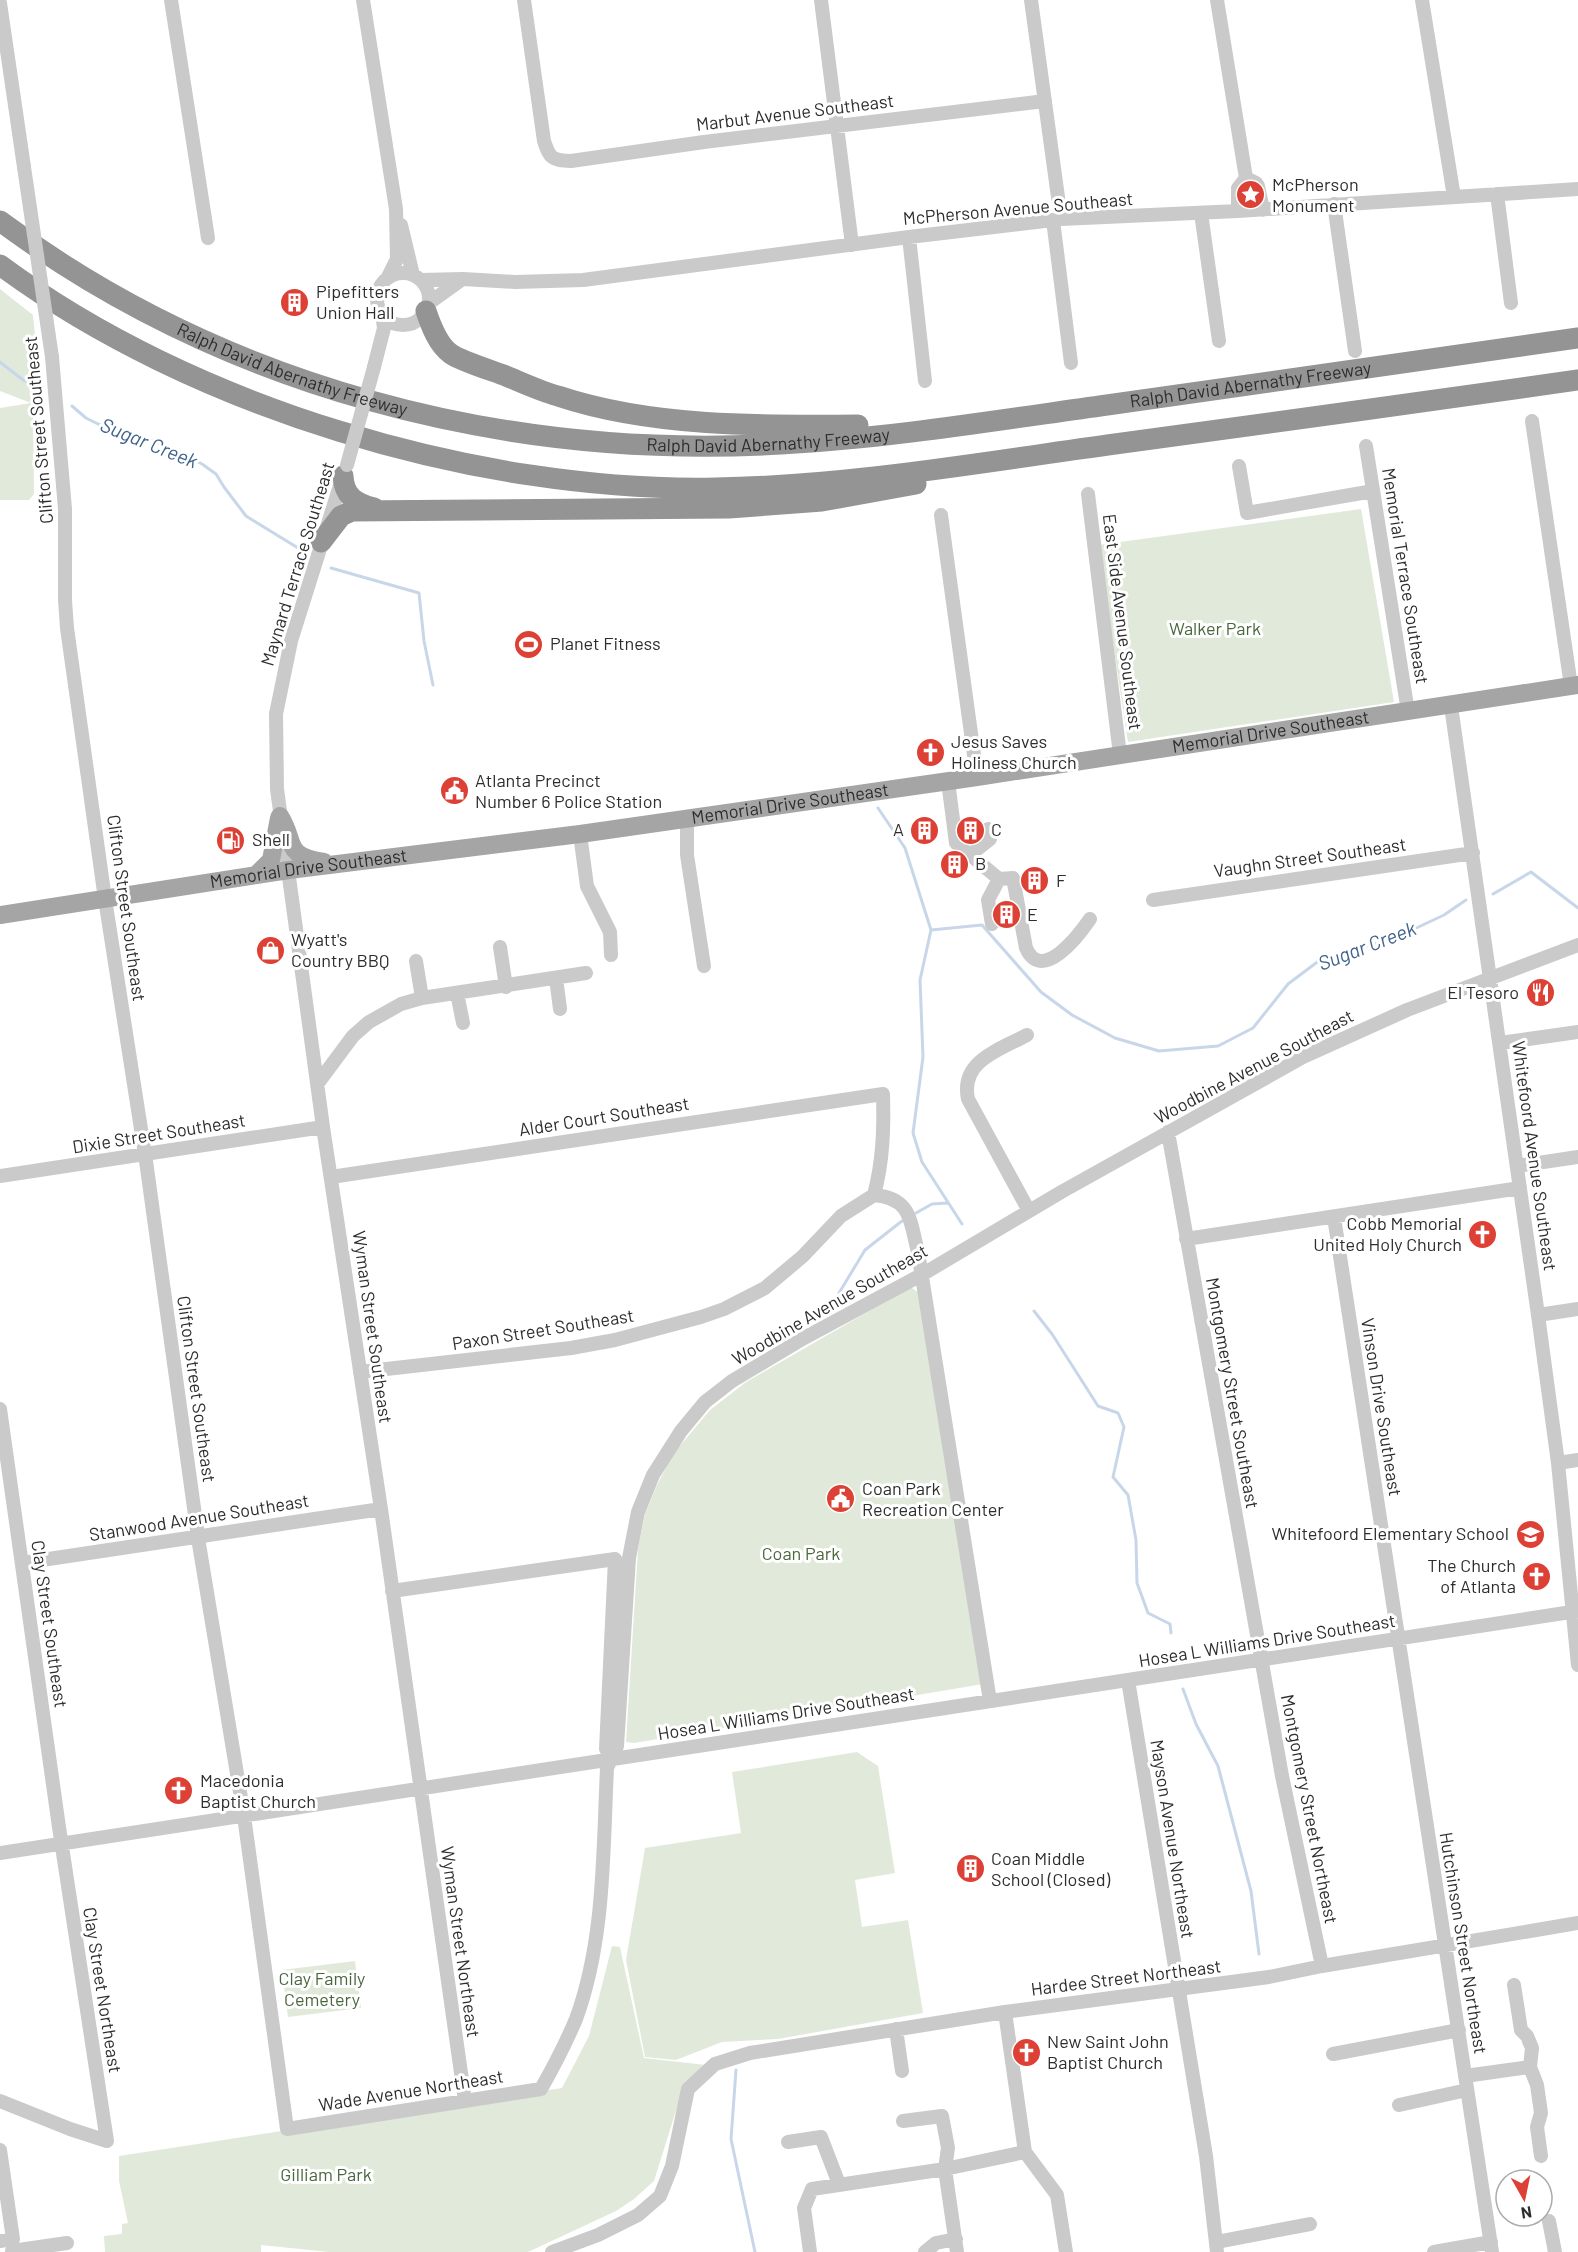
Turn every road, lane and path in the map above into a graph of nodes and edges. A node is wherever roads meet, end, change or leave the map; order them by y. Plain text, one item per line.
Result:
1 (171, 0) edge
2 (363, 0) edge
3 (524, 0) edge
4 (821, 0) edge
5 (1031, 0) edge
6 (1217, 0) edge
7 (1422, 0) edge
8 (0, 3) edge
9 (1045, 102) junction
10 (838, 126) junction
11 (1246, 178) junction
12 (1578, 189) edge
13 (1497, 194) junction
14 (1454, 197) junction
15 (1334, 204) junction
16 (396, 209) junction
17 (1263, 210) junction
18 (1238, 211) junction
19 (1201, 213) junction
20 (0, 220) edge
21 (1057, 220) junction
22 (909, 237) junction
23 (208, 238) dead end
24 (852, 245) junction
25 (0, 265) edge
26 (388, 277) junction
27 (417, 277) junction
28 (463, 279) junction
29 (1511, 303) dead end
30 (427, 307) junction
31 (382, 314) junction
32 (405, 324) junction
33 (1578, 338) edge
34 (1219, 341) dead end
35 (381, 344) junction
36 (1355, 351) dead end
37 (1071, 363) dead end
38 (1578, 380) edge
39 (925, 381) dead end
40 (1532, 421) dead end
41 (981, 422) junction
42 (1366, 446) dead end
43 (1066, 451) junction
44 (1239, 466) dead end
45 (345, 470) junction
46 (1373, 491) junction
47 (1088, 494) dead end
48 (379, 510) junction
49 (941, 515) dead end
50 (321, 542) junction
51 (1574, 686) edge
52 (1450, 706) junction
53 (1408, 712) junction
54 (1120, 755) junction
55 (977, 777) junction
56 (948, 781) junction
57 (280, 816) junction
58 (687, 818) junction
59 (988, 829) dead end
60 (580, 834) junction
61 (1473, 853) junction
62 (970, 855) junction
63 (335, 864) junction
64 (289, 870) junction
65 (256, 875) junction
66 (999, 879) junction
67 (105, 899) junction
68 (1153, 900) dead end
69 (0, 915) edge
70 (1090, 919) dead end
71 (992, 924) dead end
72 (1578, 945) edge
73 (500, 947) dead end
74 (611, 956) dead end
75 (416, 961) dead end
76 (704, 966) dead end
77 (586, 973) dead end
78 (1491, 977) junction
79 (556, 978) junction
80 (506, 987) junction
81 (458, 993) junction
82 (422, 998) junction
83 (560, 1009) dead end
84 (463, 1023) dead end
85 (1578, 1032) edge
86 (1027, 1035) dead end
87 (1500, 1043) junction
88 (318, 1083) junction
89 (323, 1127) junction
90 (1168, 1132) junction
91 (145, 1155) junction
92 (1578, 1157) edge
93 (1517, 1166) junction
94 (0, 1176) edge
95 (332, 1177) junction
96 (1520, 1188) junction
97 (874, 1196) junction
98 (1029, 1211) junction
99 (1334, 1217) junction
100 (1186, 1239) junction
101 (923, 1274) junction
102 (1578, 1309) edge
103 (1538, 1314) junction
104 (360, 1372) junction
105 (0, 1409) edge
106 (1578, 1460) edge
107 (1558, 1463) junction
108 (381, 1509) junction
109 (198, 1537) junction
110 (22, 1563) junction
111 (392, 1591) junction
112 (1575, 1611) edge
113 (1397, 1639) junction
114 (1262, 1660) junction
115 (1578, 1665) edge
116 (1128, 1680) junction
117 (990, 1701) junction
118 (612, 1759) junction
119 (420, 1789) junction
120 (244, 1816) junction
121 (62, 1844) junction
122 (0, 1853) edge
123 (1578, 1923) edge
124 (1446, 1946) junction
125 (1322, 1966) junction
126 (1514, 1986) dead end
127 (1178, 1990) junction
128 (1005, 2012) junction
129 (896, 2029) junction
130 (1459, 2030) junction
131 (1333, 2054) dead end
132 (1530, 2067) junction
133 (902, 2072) dead end
134 (1466, 2083) junction
135 (542, 2089) joint
136 (0, 2101) edge
137 (465, 2101) junction
138 (1399, 2104) dead end
139 (903, 2121) dead end
140 (287, 2129) joint
141 (788, 2142) dead end
142 (0, 2150) edge
143 (1025, 2152) junction
144 (1541, 2156) dead end
145 (945, 2169) junction
146 (839, 2184) junction
147 (1310, 2224) dead end
148 (1550, 2228) edge
149 (67, 2243) dead end
150 (9, 2246) edge
151 (956, 2246) edge
152 (1217, 2247) edge
153 (1491, 2247) edge
154 (561, 2250) edge
155 (810, 2252) edge
156 (925, 2252) edge
157 (1065, 2252) edge
158 (1434, 2252) edge
159 (1555, 2252) edge

1 - 23 street
2 - 16 street
3 - 10 street, Marbut Avenue Southeast
4 - 10 street
5 - 9 street
6 - 11 street
7 - 14 street
8 - 67 street, Clifton Street Southeast, bridge
9 - 10 street, Marbut Avenue Southeast
9 - 21 street
10 - 24 street
11 - 17 street
11 - 18 street
12 - 13 street, McPherson Avenue Southeast
13 - 14 street, McPherson Avenue Southeast
13 - 29 street
14 - 15 street, McPherson Avenue Southeast
15 - 17 street, McPherson Avenue Southeast
15 - 36 street
16 - 26 street
16 - 27 street
17 - 18 street, McPherson Avenue Southeast
18 - 19 street, McPherson Avenue Southeast
19 - 21 street, McPherson Avenue Southeast
19 - 34 street
20 - 41 highway, Ralph David Abernathy Freeway
21 - 22 street, McPherson Avenue Southeast
21 - 37 street
22 - 24 street, McPherson Avenue Southeast
22 - 39 street
24 - 28 street, McPherson Avenue Southeast
25 - 43 highway
26 - 27 street
26 - 31 street
27 - 28 street, McPherson Avenue Southeast
27 - 30 street
28 - 30 street
30 - 32 street
30 - 41 highway
31 - 32 street
31 - 35 street, Maynard Terrace Southeast
32 - 35 street
33 - 41 highway, Ralph David Abernathy Freeway
35 - 45 street, Maynard Terrace Southeast, bridge
38 - 43 highway
40 - 51 street
42 - 46 street, Memorial Terrace Southeast
43 - 48 highway
44 - 46 street
45 - 48 highway
45 - 50 street, Maynard Terrace Southeast
46 - 53 street, Memorial Terrace Southeast
47 - 54 street, East Side Avenue Southeast
48 - 50 highway
49 - 55 street
50 - 57 street, Maynard Terrace Southeast
51 - 52 main road, Memorial Drive Southeast
52 - 53 main road, Memorial Drive Southeast
52 - 61 street, Whitefoord Avenue Southeast
53 - 54 main road, Memorial Drive Southeast
54 - 55 main road, Memorial Drive Southeast
55 - 56 main road, Memorial Drive Southeast
56 - 58 main road, Memorial Drive Southeast
56 - 62 street
57 - 63 main road
57 - 64 street, Maynard Terrace Southeast
57 - 65 main road
58 - 60 main road, Memorial Drive Southeast
58 - 76 street
59 - 62 street
60 - 63 main road, Memorial Drive Southeast
60 - 74 street
61 - 68 street, Vaughn Street Southeast
61 - 78 street, Whitefoord Avenue Southeast
62 - 66 street
63 - 64 main road, Memorial Drive Southeast
64 - 65 main road, Memorial Drive Southeast
64 - 88 street, Wyman Street Southeast
65 - 67 main road, Memorial Drive Southeast
66 - 70 street
66 - 71 street
67 - 69 main road, Memorial Drive Southeast
67 - 91 street, Clifton Street Southeast
72 - 78 street, Woodbine Avenue Southeast
73 - 80 street
75 - 82 street
77 - 79 street
78 - 87 street, Whitefoord Avenue Southeast
78 - 90 street, Woodbine Avenue Southeast
79 - 80 street
79 - 83 street
80 - 81 street
81 - 82 street
81 - 84 street
82 - 88 street
85 - 87 street
86 - 98 street
87 - 93 street, Whitefoord Avenue Southeast
88 - 89 street, Wyman Street Southeast
89 - 91 street, Dixie Street Southeast
89 - 95 street, Wyman Street Southeast
90 - 98 street, Woodbine Avenue Southeast
90 - 100 street, Montgomery Street Southeast
91 - 94 street, Dixie Street Southeast
91 - 109 street, Clifton Street Southeast
92 - 93 street
93 - 96 street, Whitefoord Avenue Southeast
95 - 97 street, Alder Court Southeast
95 - 104 street, Wyman Street Southeast
96 - 99 street
96 - 103 street, Whitefoord Avenue Southeast
97 - 101 street
97 - 104 street, Paxon Street Southeast
98 - 101 street, Woodbine Avenue Southeast
99 - 100 street
99 - 113 street, Vinson Drive Southeast
100 - 114 street, Montgomery Street Southeast
101 - 117 street
101 - 118 street, Woodbine Avenue Southeast
102 - 103 street
103 - 107 street, Whitefoord Avenue Southeast
104 - 108 street, Wyman Street Southeast
105 - 110 street, Clay Street Southeast
106 - 107 street
107 - 112 street, Whitefoord Avenue Southeast
108 - 109 street, Stanwood Avenue Southeast
108 - 111 street, Wyman Street Southeast
109 - 110 street, Stanwood Avenue Southeast
109 - 120 street, Clifton Street Southeast
110 - 121 street, Clay Street Southeast
111 - 118 street
111 - 119 street, Wyman Street Southeast
112 - 113 street, Hosea L Williams Drive Southeast
112 - 115 street, Whitefoord Avenue Southeast
113 - 114 street, Hosea L Williams Drive Southeast
113 - 124 street, Hutchinson Street Northeast
114 - 116 street, Hosea L Williams Drive Southeast
114 - 125 street, Montgomery Street Northeast
116 - 117 street, Hosea L Williams Drive Southeast
116 - 127 street, Mayson Avenue Northeast
117 - 118 street, Hosea L Williams Drive Southeast
118 - 119 street, Hosea L Williams Drive Southeast
118 - 135 street, Woodbine Avenue Southeast
119 - 120 street, Hosea L Williams Drive Southeast
119 - 137 street, Wyman Street Northeast
120 - 121 street, Hosea L Williams Drive Southeast
120 - 140 street, Clifton Street Southeast
121 - 122 street, Hosea L Williams Drive Southeast
121 - 136 street, Clay Street Northeast
123 - 124 street, Hardee Street Northeast
124 - 125 street, Hardee Street Northeast
124 - 130 street, Hutchinson Street Northeast
125 - 127 street, Hardee Street Northeast
126 - 132 street
127 - 128 street, Hardee Street Northeast
127 - 152 street, Mayson Avenue Northeast
128 - 129 street, Hardee Street Northeast
128 - 143 street
129 - 133 street
129 - 154 street, Hardee Street Northeast
130 - 131 street
130 - 134 street, Hutchinson Street Northeast
132 - 134 street
132 - 144 street
134 - 138 street
134 - 153 street, Hutchinson Street Northeast
135 - 137 street, Wade Avenue Northeast
137 - 140 street, Wade Avenue Northeast
139 - 145 street
141 - 146 street
142 - 150 street
143 - 145 street
143 - 157 street
145 - 146 street
145 - 151 street
146 - 155 street
147 - 152 street
148 - 159 street
149 - 150 street
151 - 156 street
153 - 158 street

